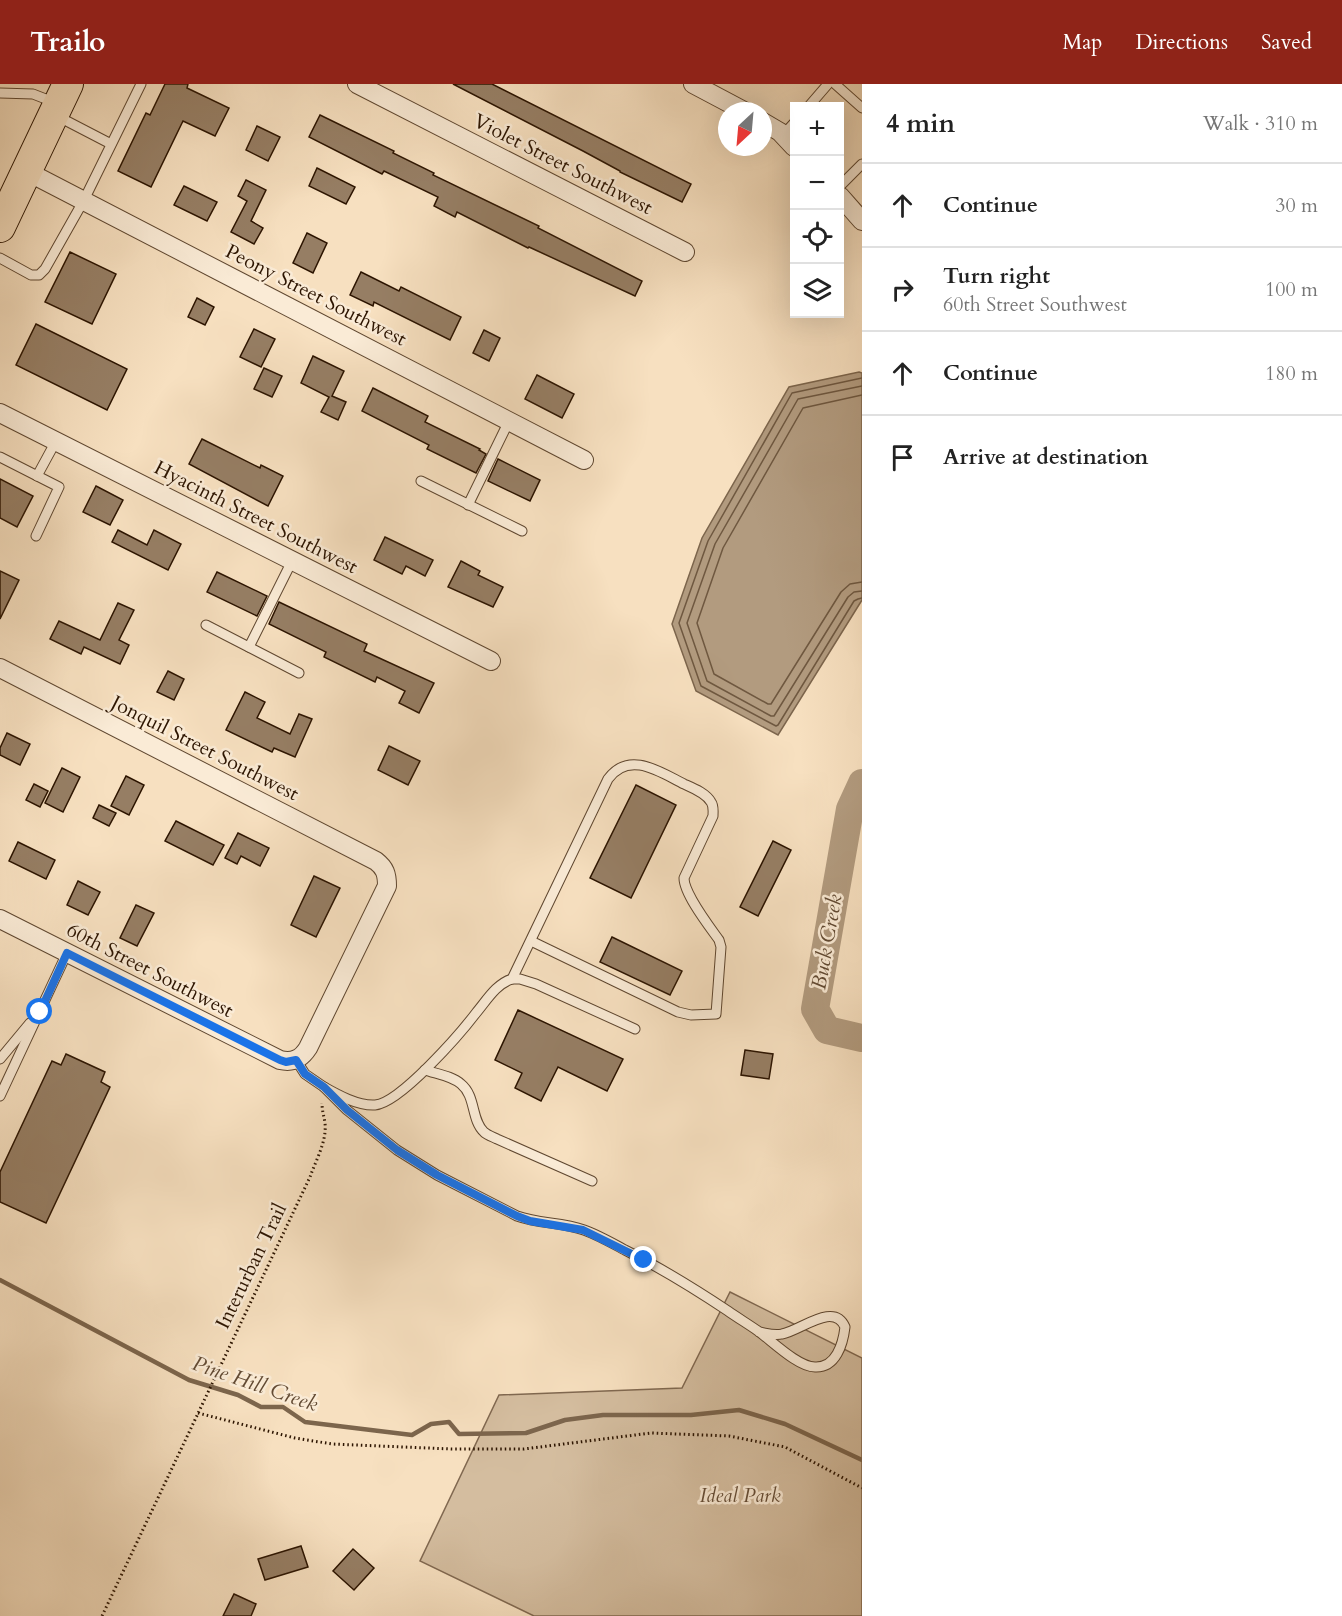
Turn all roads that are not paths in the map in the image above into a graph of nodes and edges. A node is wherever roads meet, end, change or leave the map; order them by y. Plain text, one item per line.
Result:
1 (141, 84) edge
2 (357, 84) edge
3 (693, 84) edge
4 (828, 84) edge
5 (835, 84) edge
6 (0, 93) edge
7 (60, 101) edge
8 (727, 102) edge
9 (812, 102) edge
10 (862, 108) edge
11 (772, 126) edge
12 (790, 135) edge
13 (111, 144) junction
14 (862, 164) edge
15 (844, 182) edge
16 (17, 186) junction
17 (84, 200) junction
18 (844, 201) edge
19 (862, 221) edge
20 (0, 227) edge
21 (685, 252) dead end
22 (0, 258) edge
23 (0, 413) edge
24 (509, 421) junction
25 (56, 441) junction
26 (0, 456) edge
27 (584, 460) dead end
28 (37, 476) junction
29 (421, 481) dead end
30 (468, 505) junction
31 (522, 531) dead end
32 (36, 536) dead end
33 (292, 561) junction
34 (206, 625) dead end
35 (249, 647) junction
36 (491, 661) dead end
37 (0, 668) edge
38 (298, 672) dead end
39 (0, 919) edge
40 (531, 940) junction
41 (67, 953) junction
42 (512, 979) junction
43 (40, 1012) junction
44 (635, 1029) dead end
45 (0, 1059) edge
46 (288, 1060) junction
47 (425, 1070) junction
48 (324, 1087) junction
49 (0, 1096) edge
50 (592, 1181) dead end
51 (759, 1332) junction

1 - 13 lane
2 - 21 street, Violet Street Southwest
3 - 8 street
4 - 9 lane
5 - 10 lane
6 - 7 lane
7 - 13 lane
7 - 16 main road
11 - 12 street
13 - 17 lane
14 - 15 lane
16 - 17 street, Peony Street Southwest
16 - 20 main road
17 - 22 lane
17 - 24 street, Peony Street Southwest
18 - 19 street
23 - 25 street, Hyacinth Street Southwest
24 - 27 street, Peony Street Southwest
24 - 30 lane
25 - 28 lane
25 - 33 street, Hyacinth Street Southwest
26 - 28 lane
28 - 32 lane
29 - 30 lane
30 - 31 lane
33 - 35 lane
33 - 36 street, Hyacinth Street Southwest
34 - 35 lane
35 - 38 lane
37 - 46 street, Jonquil Street Southwest
39 - 41 street, 60th Street Southwest
40 - 40 lane
40 - 42 lane
41 - 43 lane
41 - 46 street, 60th Street Southwest
42 - 44 lane
42 - 47 lane
43 - 45 lane
43 - 49 lane
46 - 48 lane
47 - 48 lane
47 - 50 lane
48 - 51 lane
51 - 51 lane

